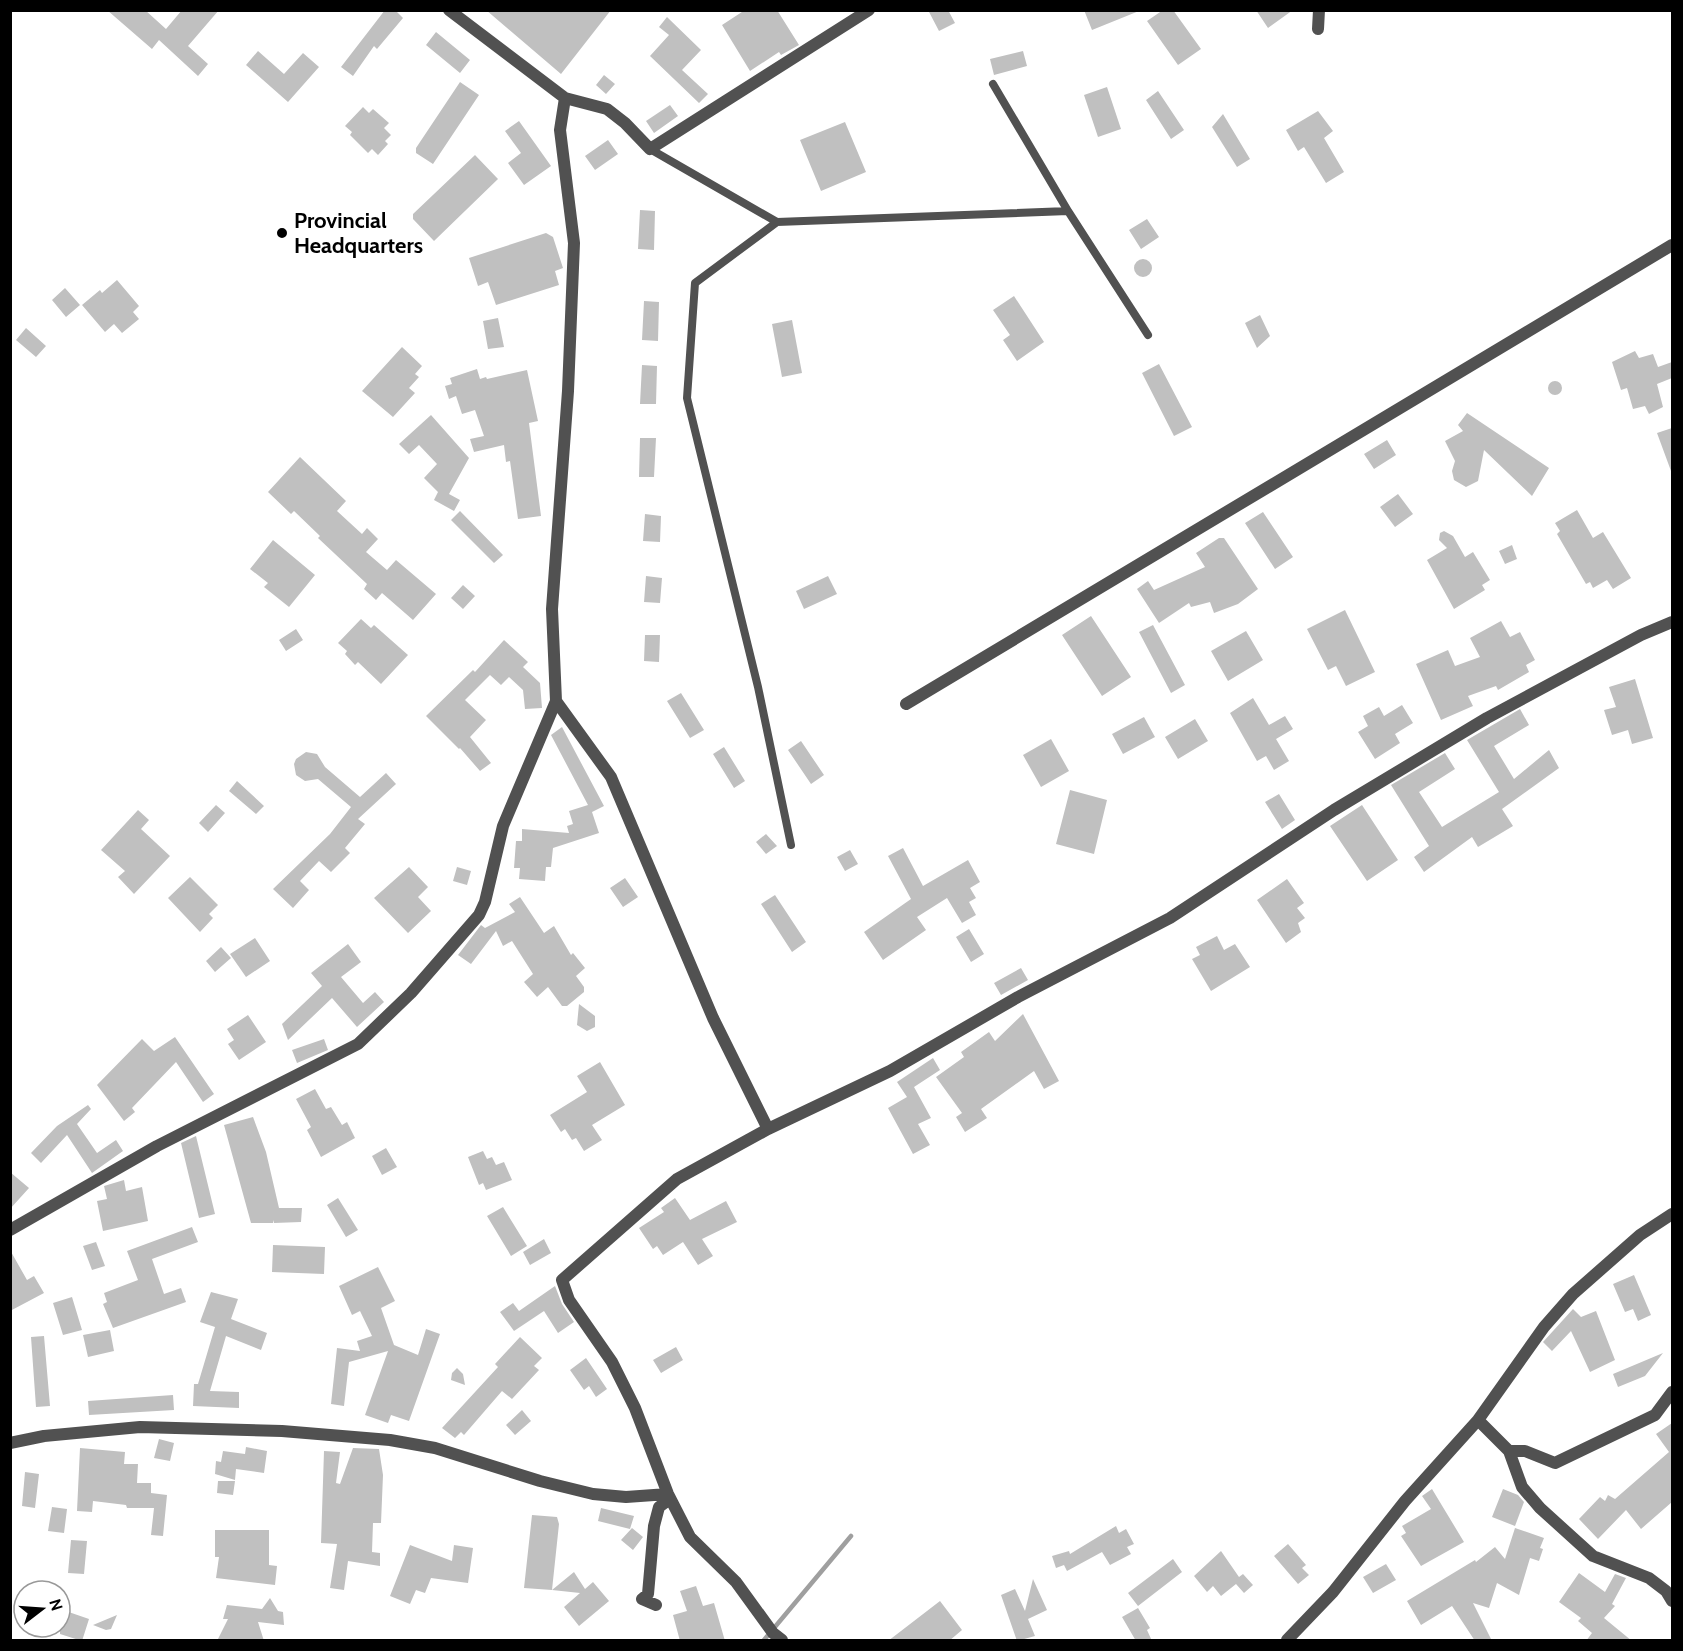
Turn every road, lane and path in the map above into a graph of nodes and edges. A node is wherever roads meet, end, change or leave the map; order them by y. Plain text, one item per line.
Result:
1 (869, 10) edge
2 (1319, 10) edge
3 (453, 12) edge
4 (1318, 28) dead end
5 (993, 84) dead end
6 (565, 98) junction
7 (650, 149) junction
8 (1068, 211) junction
9 (777, 222) junction
10 (1672, 245) edge
11 (1148, 335) dead end
12 (1672, 622) edge
13 (556, 701) junction
14 (906, 704) dead end
15 (791, 845) dead end
16 (768, 1129) junction
17 (1672, 1214) edge
18 (10, 1230) edge
19 (1672, 1392) edge
20 (1478, 1420) junction
21 (10, 1443) edge
22 (1509, 1451) junction
23 (669, 1496) junction
24 (1670, 1592) edge
25 (656, 1605) dead end
26 (782, 1641) edge
27 (1287, 1641) edge

1 - 7 street
2 - 4 street
3 - 6 street
5 - 8 lane
6 - 7 street
6 - 13 street
7 - 9 lane
8 - 9 lane
8 - 11 lane
9 - 15 lane
10 - 14 street
12 - 16 street
13 - 16 street
13 - 18 street
16 - 23 street
17 - 20 street
19 - 22 street
20 - 22 street
20 - 27 street
21 - 23 street
22 - 24 street
23 - 25 street
23 - 26 street

